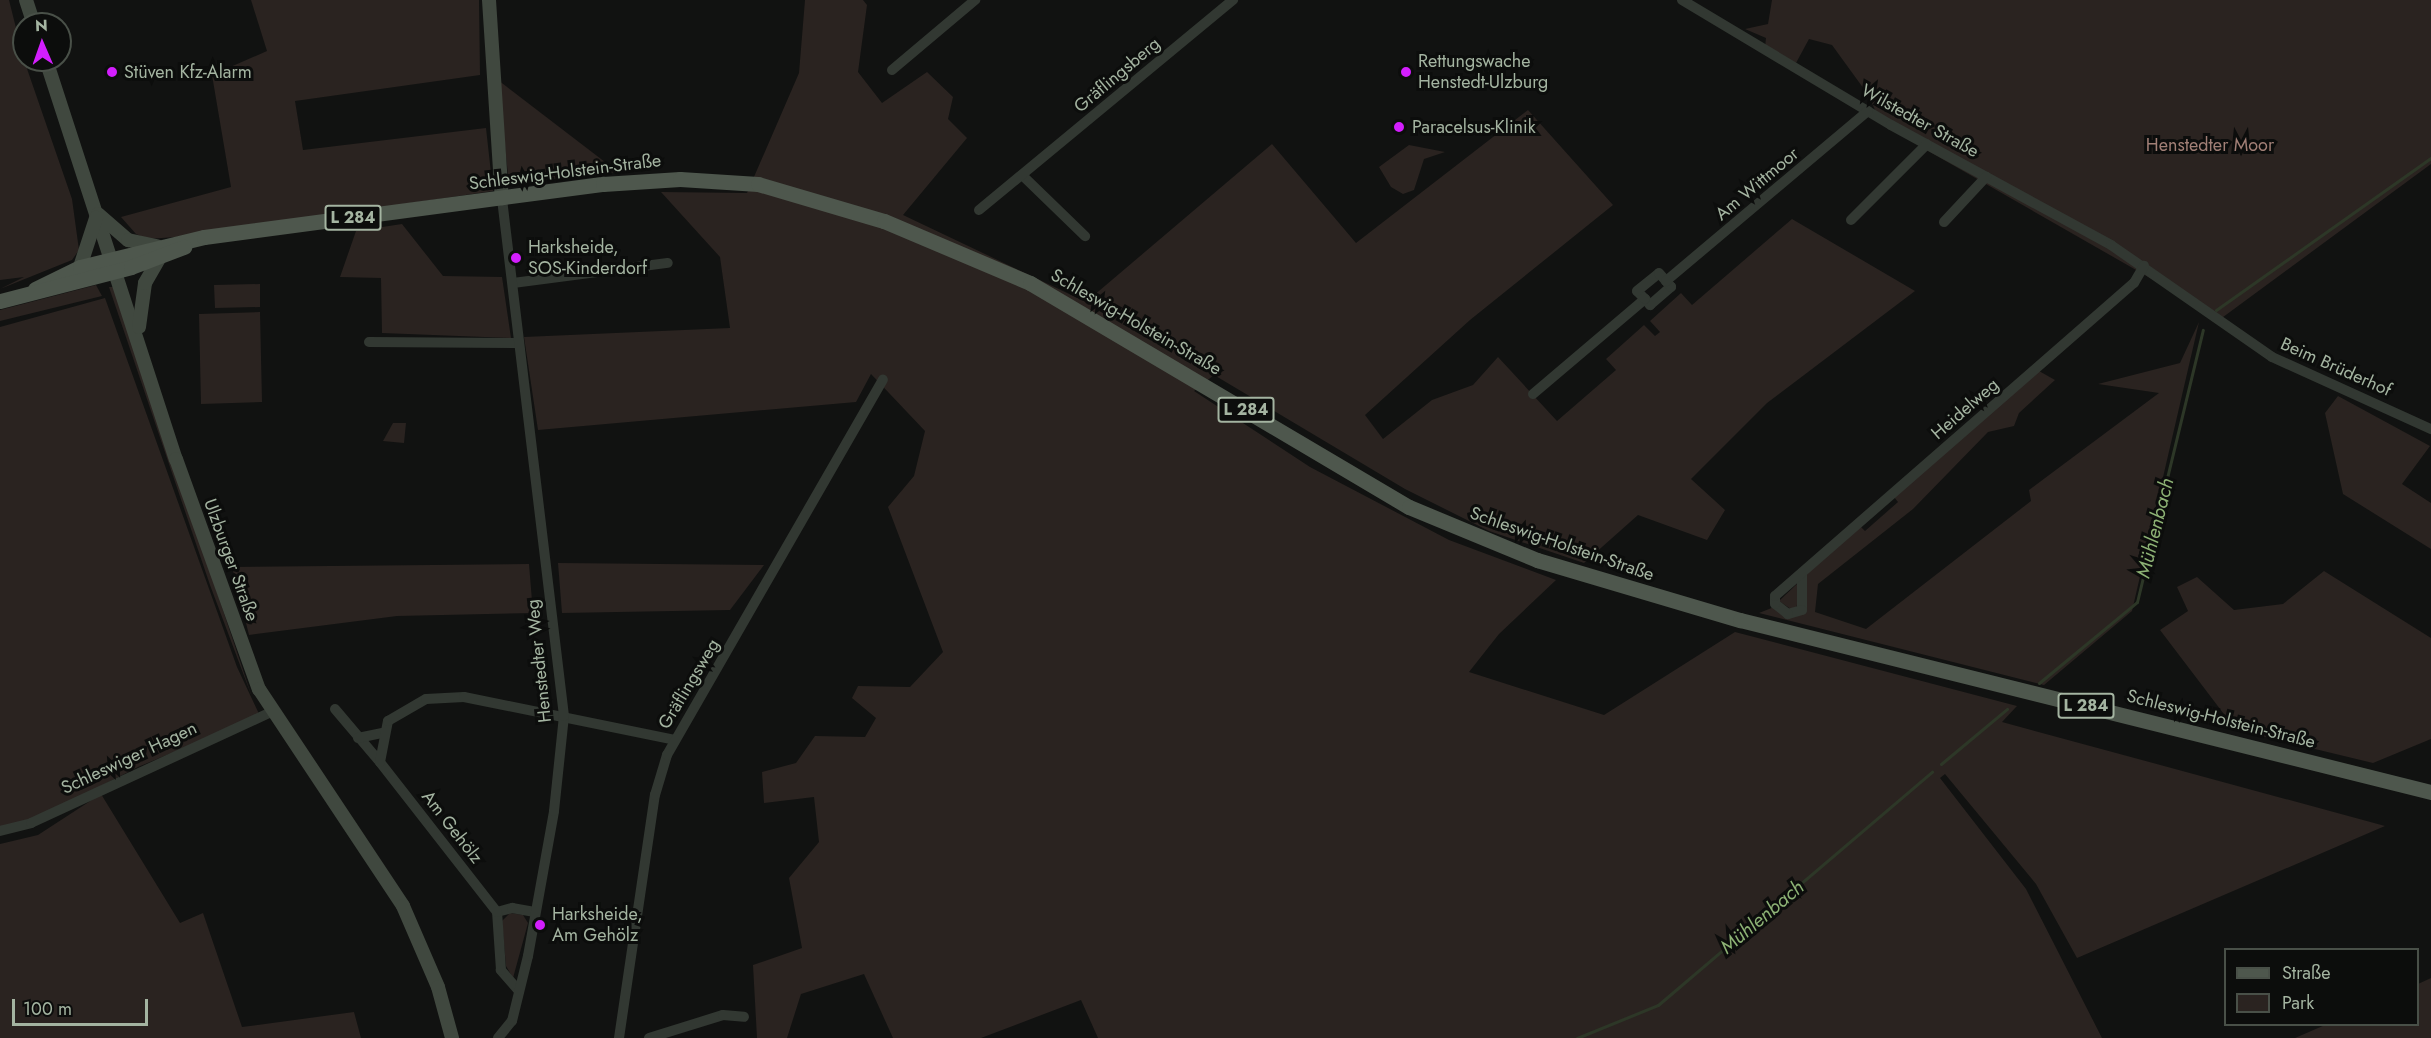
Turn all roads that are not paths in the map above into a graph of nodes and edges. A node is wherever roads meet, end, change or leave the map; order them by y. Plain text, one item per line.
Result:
1 (489, 0) edge
2 (975, 0) edge
3 (1233, 0) edge
4 (1682, 0) edge
5 (892, 70) dead end
6 (50, 72) edge
7 (1868, 111) junction
8 (1927, 144) junction
9 (1022, 175) junction
10 (1986, 177) junction
11 (502, 199) junction
12 (979, 210) dead end
13 (97, 213) junction
14 (1851, 219) dead end
15 (1944, 222) dead end
16 (1085, 236) dead end
17 (158, 252) junction
18 (668, 263) dead end
19 (114, 265) junction
20 (2144, 266) junction
21 (80, 267) junction
22 (513, 284) junction
23 (35, 290) junction
24 (0, 301) edge
25 (369, 342) dead end
26 (519, 343) junction
27 (141, 345) junction
28 (883, 380) dead end
29 (1533, 394) dead end
30 (2431, 429) edge
31 (1802, 573) dead end
32 (335, 709) dead end
33 (271, 712) junction
34 (564, 716) junction
35 (382, 733) junction
36 (358, 738) junction
37 (675, 740) junction
38 (380, 762) junction
39 (2431, 792) edge
40 (0, 831) edge
41 (497, 912) junction
42 (536, 912) junction
43 (519, 991) junction
44 (744, 1017) dead end
45 (452, 1038) edge
46 (498, 1038) edge
47 (619, 1038) edge
48 (649, 1038) edge

1 - 11 main road
2 - 5 street
3 - 9 street, Gräflingsberg
4 - 7 street, Wilstedter Straße
6 - 13 main road, Ulzburger Straße
7 - 8 street, Wilstedter Straße
7 - 29 street, Am Wittmoor
8 - 10 street, Wilstedter Straße
8 - 14 street
9 - 12 street, Gräflingsberg
9 - 16 street
10 - 15 street
10 - 20 street, Wilstedter Straße
11 - 17 main road, Schleswig-Holstein-Straße / L 284
11 - 22 street, Henstedter Weg
11 - 39 main road, Schleswig-Holstein-Straße / L 284
13 - 17 main road
13 - 19 main road, Ulzburger Straße
13 - 21 main road
17 - 19 main road, Schleswig-Holstein-Straße / L 284
17 - 27 main road
18 - 22 street
19 - 21 main road
19 - 23 main road
19 - 27 main road, Ulzburger Straße
20 - 30 street, Beim Brüderhof
20 - 31 street, Heidelweg
21 - 23 main road
22 - 26 street, Henstedter Weg
23 - 24 main road
25 - 26 street
26 - 34 street, Henstedter Weg
27 - 33 main road, Ulzburger Straße
28 - 37 street, Gräflingsweg
32 - 36 street, Am Gehölz
33 - 40 street, Schleswiger Hagen
33 - 45 main road, Ulzburger Straße
34 - 35 street
34 - 37 street
34 - 42 street, Henstedter Weg
35 - 36 street
35 - 38 street
36 - 38 street, Am Gehölz
37 - 47 street, Gräflingsweg
38 - 41 street, Am Gehölz
41 - 42 street
41 - 43 street
42 - 43 street, Henstedter Weg
43 - 46 street, Henstedter Weg
44 - 48 street

